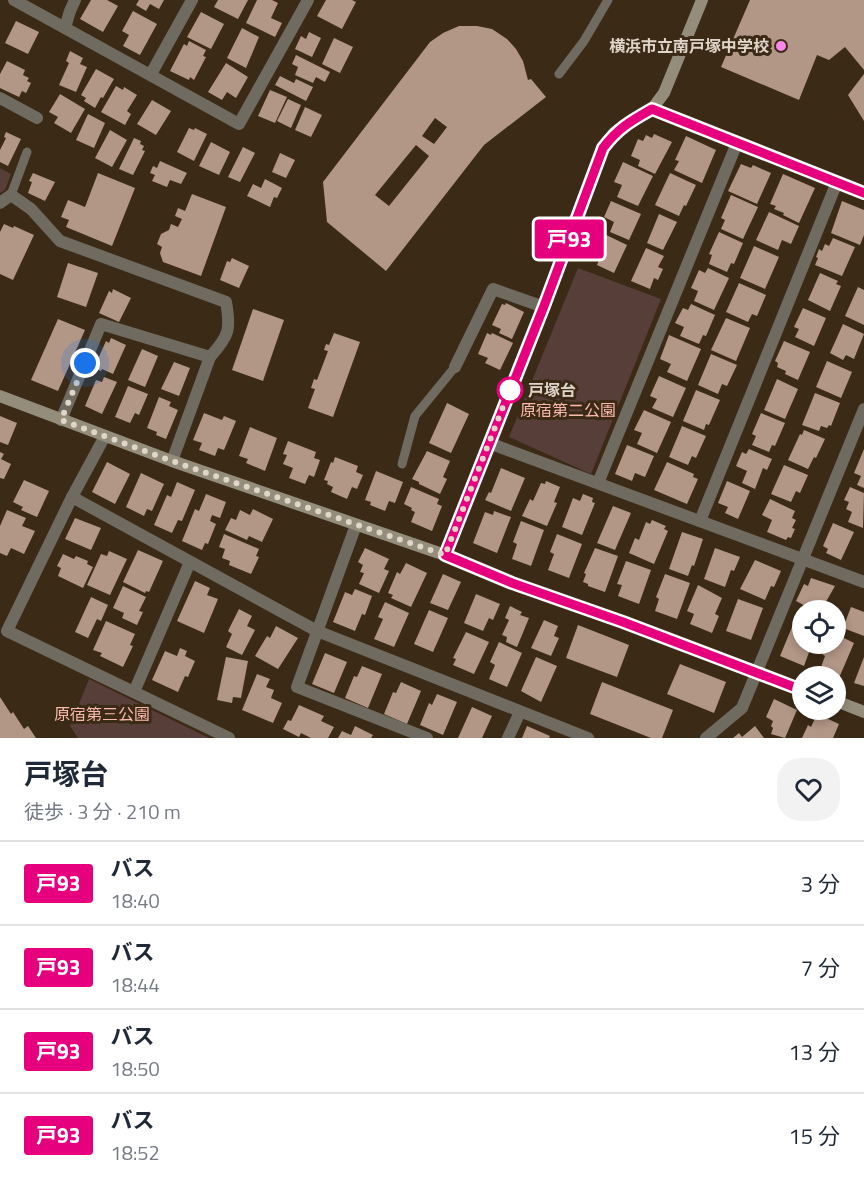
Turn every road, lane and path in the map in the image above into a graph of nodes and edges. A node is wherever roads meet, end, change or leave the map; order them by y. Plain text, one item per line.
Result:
1 (14, 0) edge
2 (75, 0) edge
3 (192, 0) edge
4 (308, 0) edge
5 (608, 0) edge
6 (702, 0) edge
7 (65, 28) junction
8 (151, 74) junction
9 (559, 74) dead end
10 (0, 98) edge
11 (652, 109) junction
12 (37, 118) dead end
13 (737, 143) junction
14 (27, 152) dead end
15 (837, 182) junction
16 (864, 192) edge
17 (11, 195) junction
18 (0, 203) edge
19 (544, 306) junction
20 (210, 357) junction
21 (455, 368) joint
22 (0, 396) edge
23 (864, 409) edge
24 (61, 420) junction
25 (105, 436) junction
26 (489, 443) junction
27 (172, 461) junction
28 (402, 464) dead end
29 (598, 483) junction
30 (72, 497) junction
31 (700, 521) junction
32 (356, 525) junction
33 (445, 555) junction
34 (803, 559) junction
35 (190, 562) junction
36 (864, 582) edge
37 (317, 631) junction
38 (757, 673) junction
39 (792, 686) edge
40 (134, 692) junction
41 (846, 705) edge
42 (520, 712) junction
43 (864, 712) edge
44 (569, 735) edge
45 (229, 738) edge
46 (427, 738) edge
47 (508, 738) edge
48 (588, 738) edge
49 (706, 738) edge

1 - 7 street
2 - 7 street
3 - 8 street
4 - 8 street
5 - 9 lane
6 - 11 street
7 - 8 street
10 - 12 street
11 - 13 street
11 - 19 street
13 - 15 street
13 - 29 street
14 - 17 lane
15 - 16 street
15 - 31 street
17 - 18 street
17 - 20 street
19 - 21 street
19 - 26 street
20 - 24 street
20 - 27 street
21 - 28 lane
22 - 24 street
23 - 34 street
24 - 25 street
25 - 27 street
25 - 30 street
26 - 29 street
26 - 33 street
27 - 32 street
29 - 31 street
30 - 35 street
30 - 40 street
31 - 34 street
32 - 33 street
32 - 37 street
33 - 38 street
34 - 36 street
34 - 38 street
35 - 37 street
35 - 40 street
37 - 42 street
37 - 46 street
38 - 39 street
38 - 49 street
40 - 45 street
41 - 43 street
42 - 44 street
42 - 47 street
44 - 48 street

